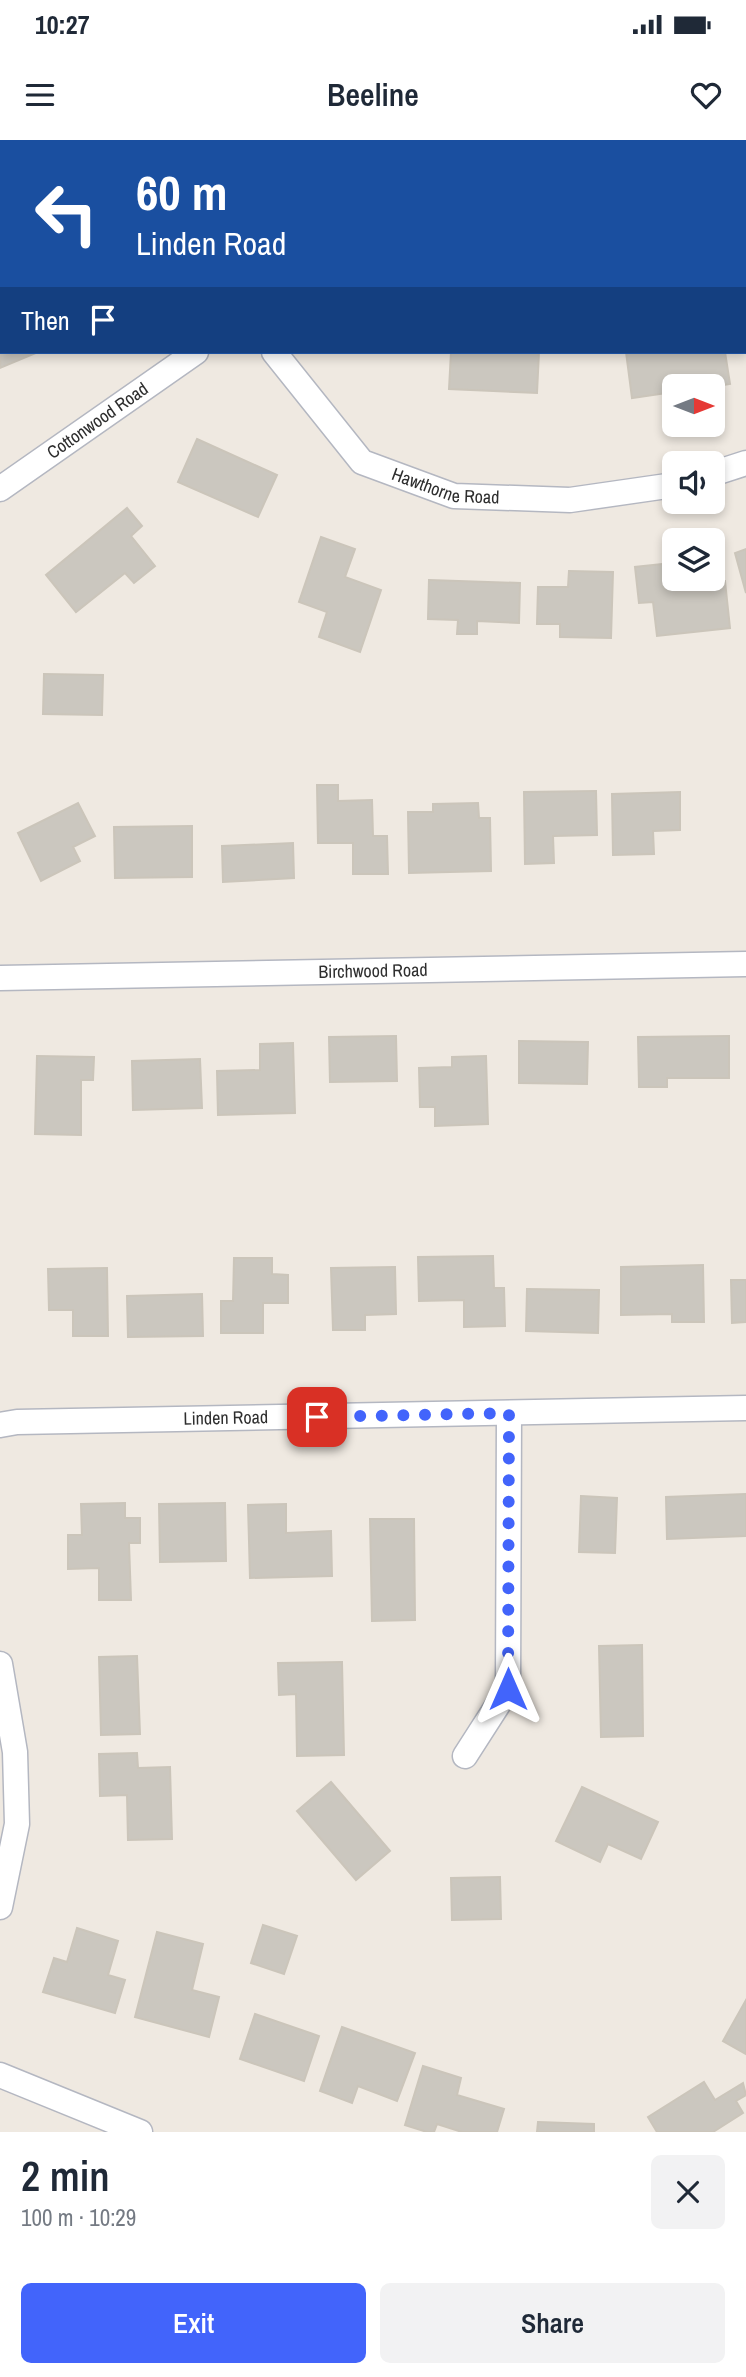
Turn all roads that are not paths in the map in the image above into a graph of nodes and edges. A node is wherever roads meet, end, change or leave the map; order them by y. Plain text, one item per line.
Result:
1 (193, 354) edge
2 (276, 354) edge
3 (746, 463) edge
4 (725, 470) edge
5 (662, 487) edge
6 (0, 489) edge
7 (746, 964) edge
8 (0, 978) edge
9 (746, 1408) edge
10 (509, 1413) junction
11 (0, 1425) edge
12 (0, 1664) edge
13 (465, 1756) dead end
14 (0, 1907) edge
15 (0, 2075) edge
16 (140, 2132) edge

1 - 6 street, Cottonwood Road
2 - 5 street, Hawthorne Road
3 - 4 street
7 - 8 street, Birchwood Road
9 - 10 street, Linden Road
10 - 11 street, Linden Road
10 - 13 street
12 - 14 street
15 - 16 street

